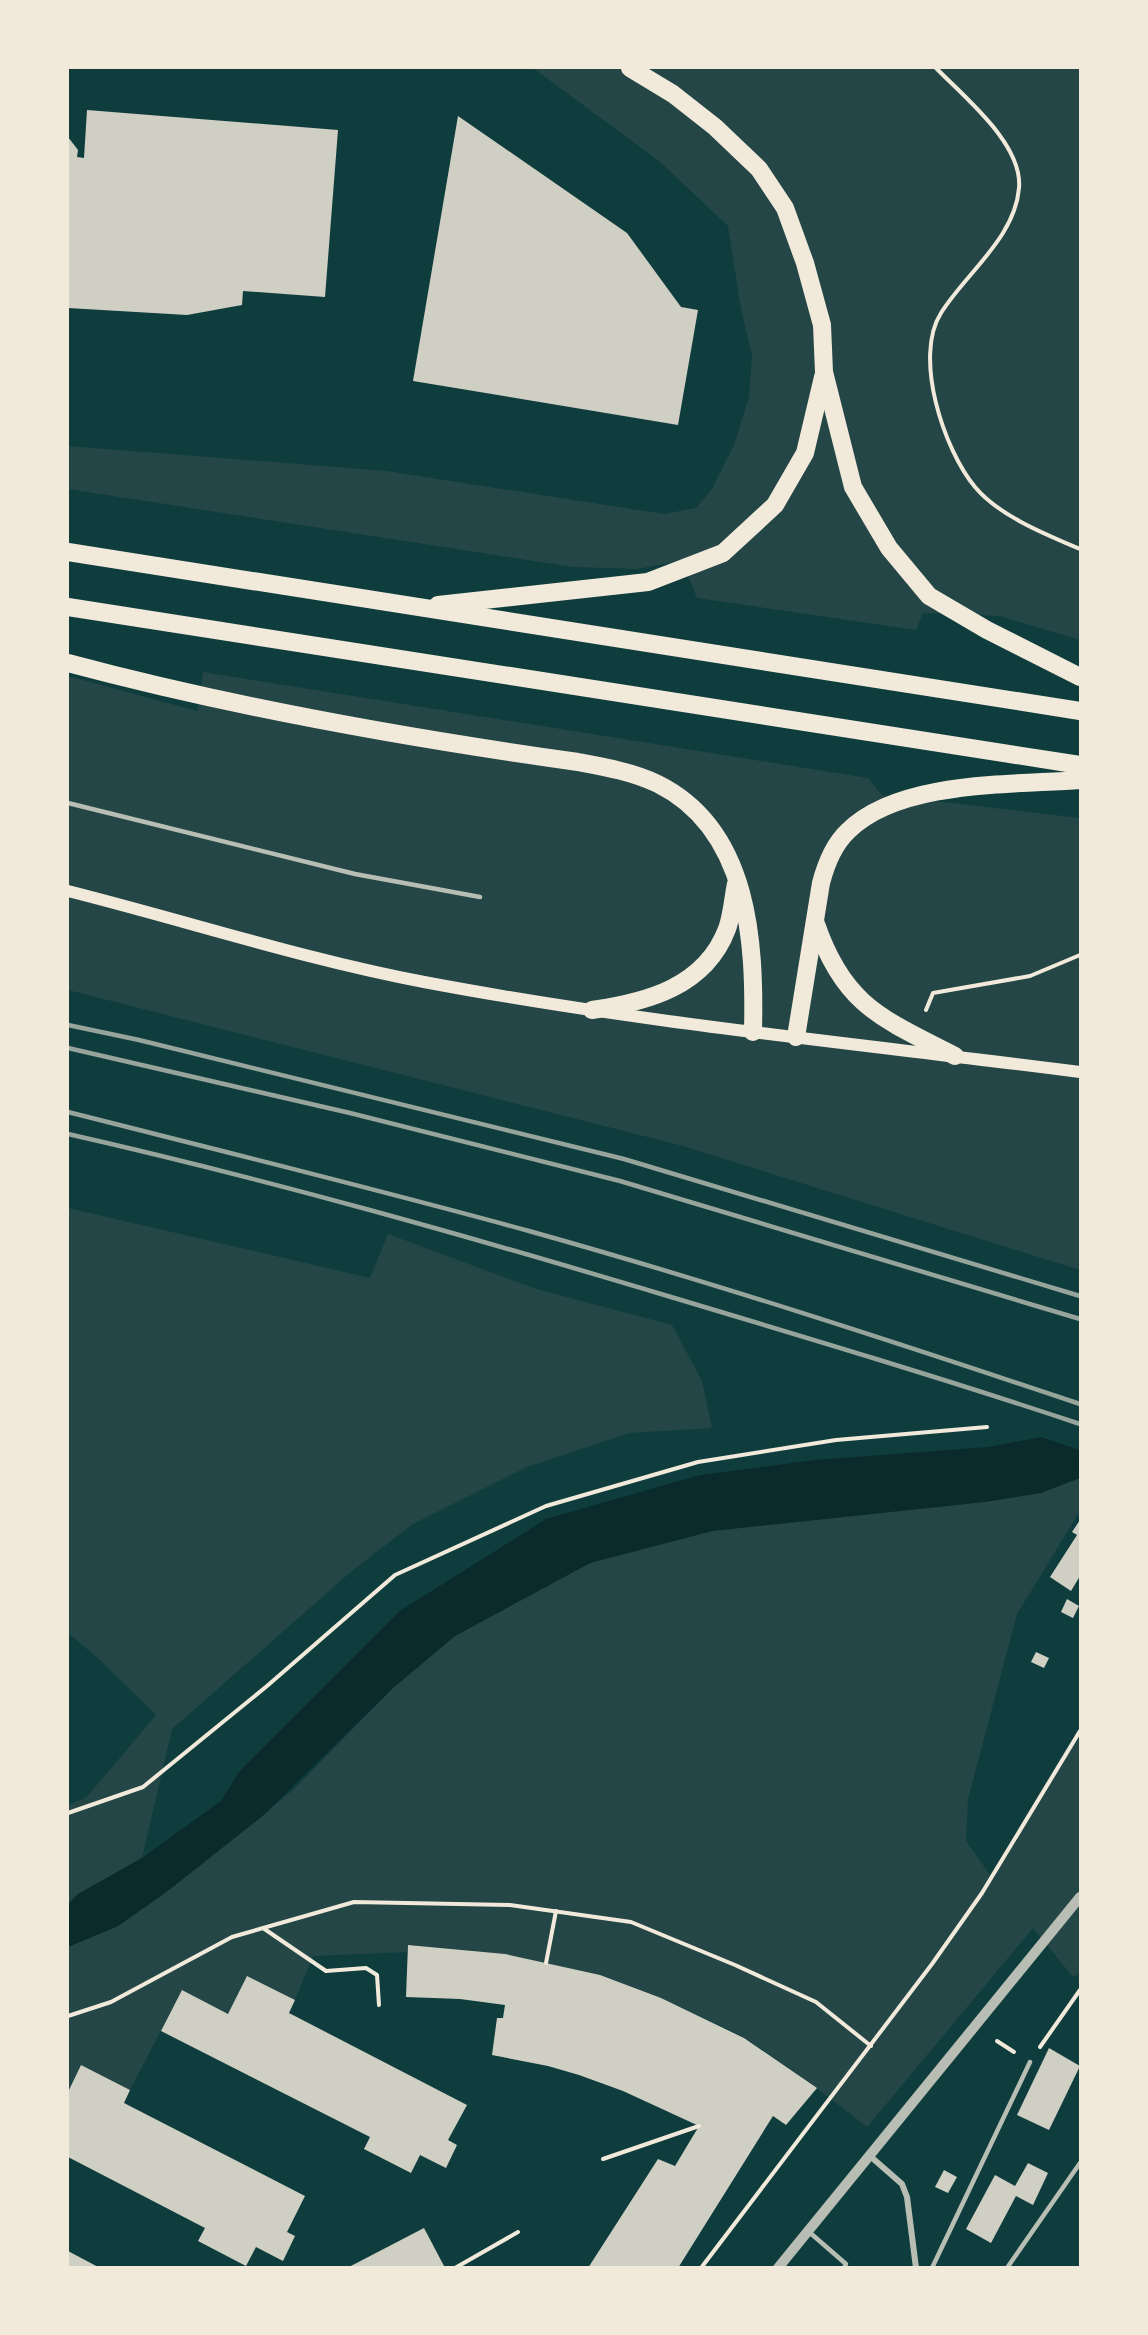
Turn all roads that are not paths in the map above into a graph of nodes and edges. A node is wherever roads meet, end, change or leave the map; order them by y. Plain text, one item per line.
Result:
1 (630, 68) edge
2 (824, 372) junction
3 (68, 552) edge
4 (68, 607) edge
5 (415, 607) junction
6 (68, 663) edge
7 (1080, 677) edge
8 (1080, 711) edge
9 (1080, 765) edge
10 (1080, 780) edge
11 (68, 803) edge
12 (736, 882) junction
13 (68, 891) edge
14 (480, 897) dead end
15 (815, 920) junction
16 (592, 1010) junction
17 (753, 1032) junction
18 (796, 1037) junction
19 (955, 1056) junction
20 (1080, 1072) edge
21 (1080, 1897) edge
22 (1030, 2062) road end
23 (870, 2156) junction
24 (1080, 2163) edge
25 (808, 2231) junction
26 (778, 2268) edge
27 (844, 2268) edge
28 (916, 2268) edge
29 (932, 2268) edge
30 (1007, 2268) edge

1 - 2 highway
2 - 5 highway
2 - 7 highway
3 - 5 highway
4 - 9 highway
5 - 8 highway
6 - 12 highway
10 - 15 highway
11 - 14 lane
12 - 16 highway
12 - 17 highway
13 - 16 main road
15 - 18 highway
15 - 19 highway
16 - 17 main road
17 - 18 main road
18 - 19 main road
19 - 20 main road
21 - 23 street
22 - 29 lane
23 - 25 street
23 - 28 street
24 - 30 lane
25 - 26 street
25 - 27 lane

